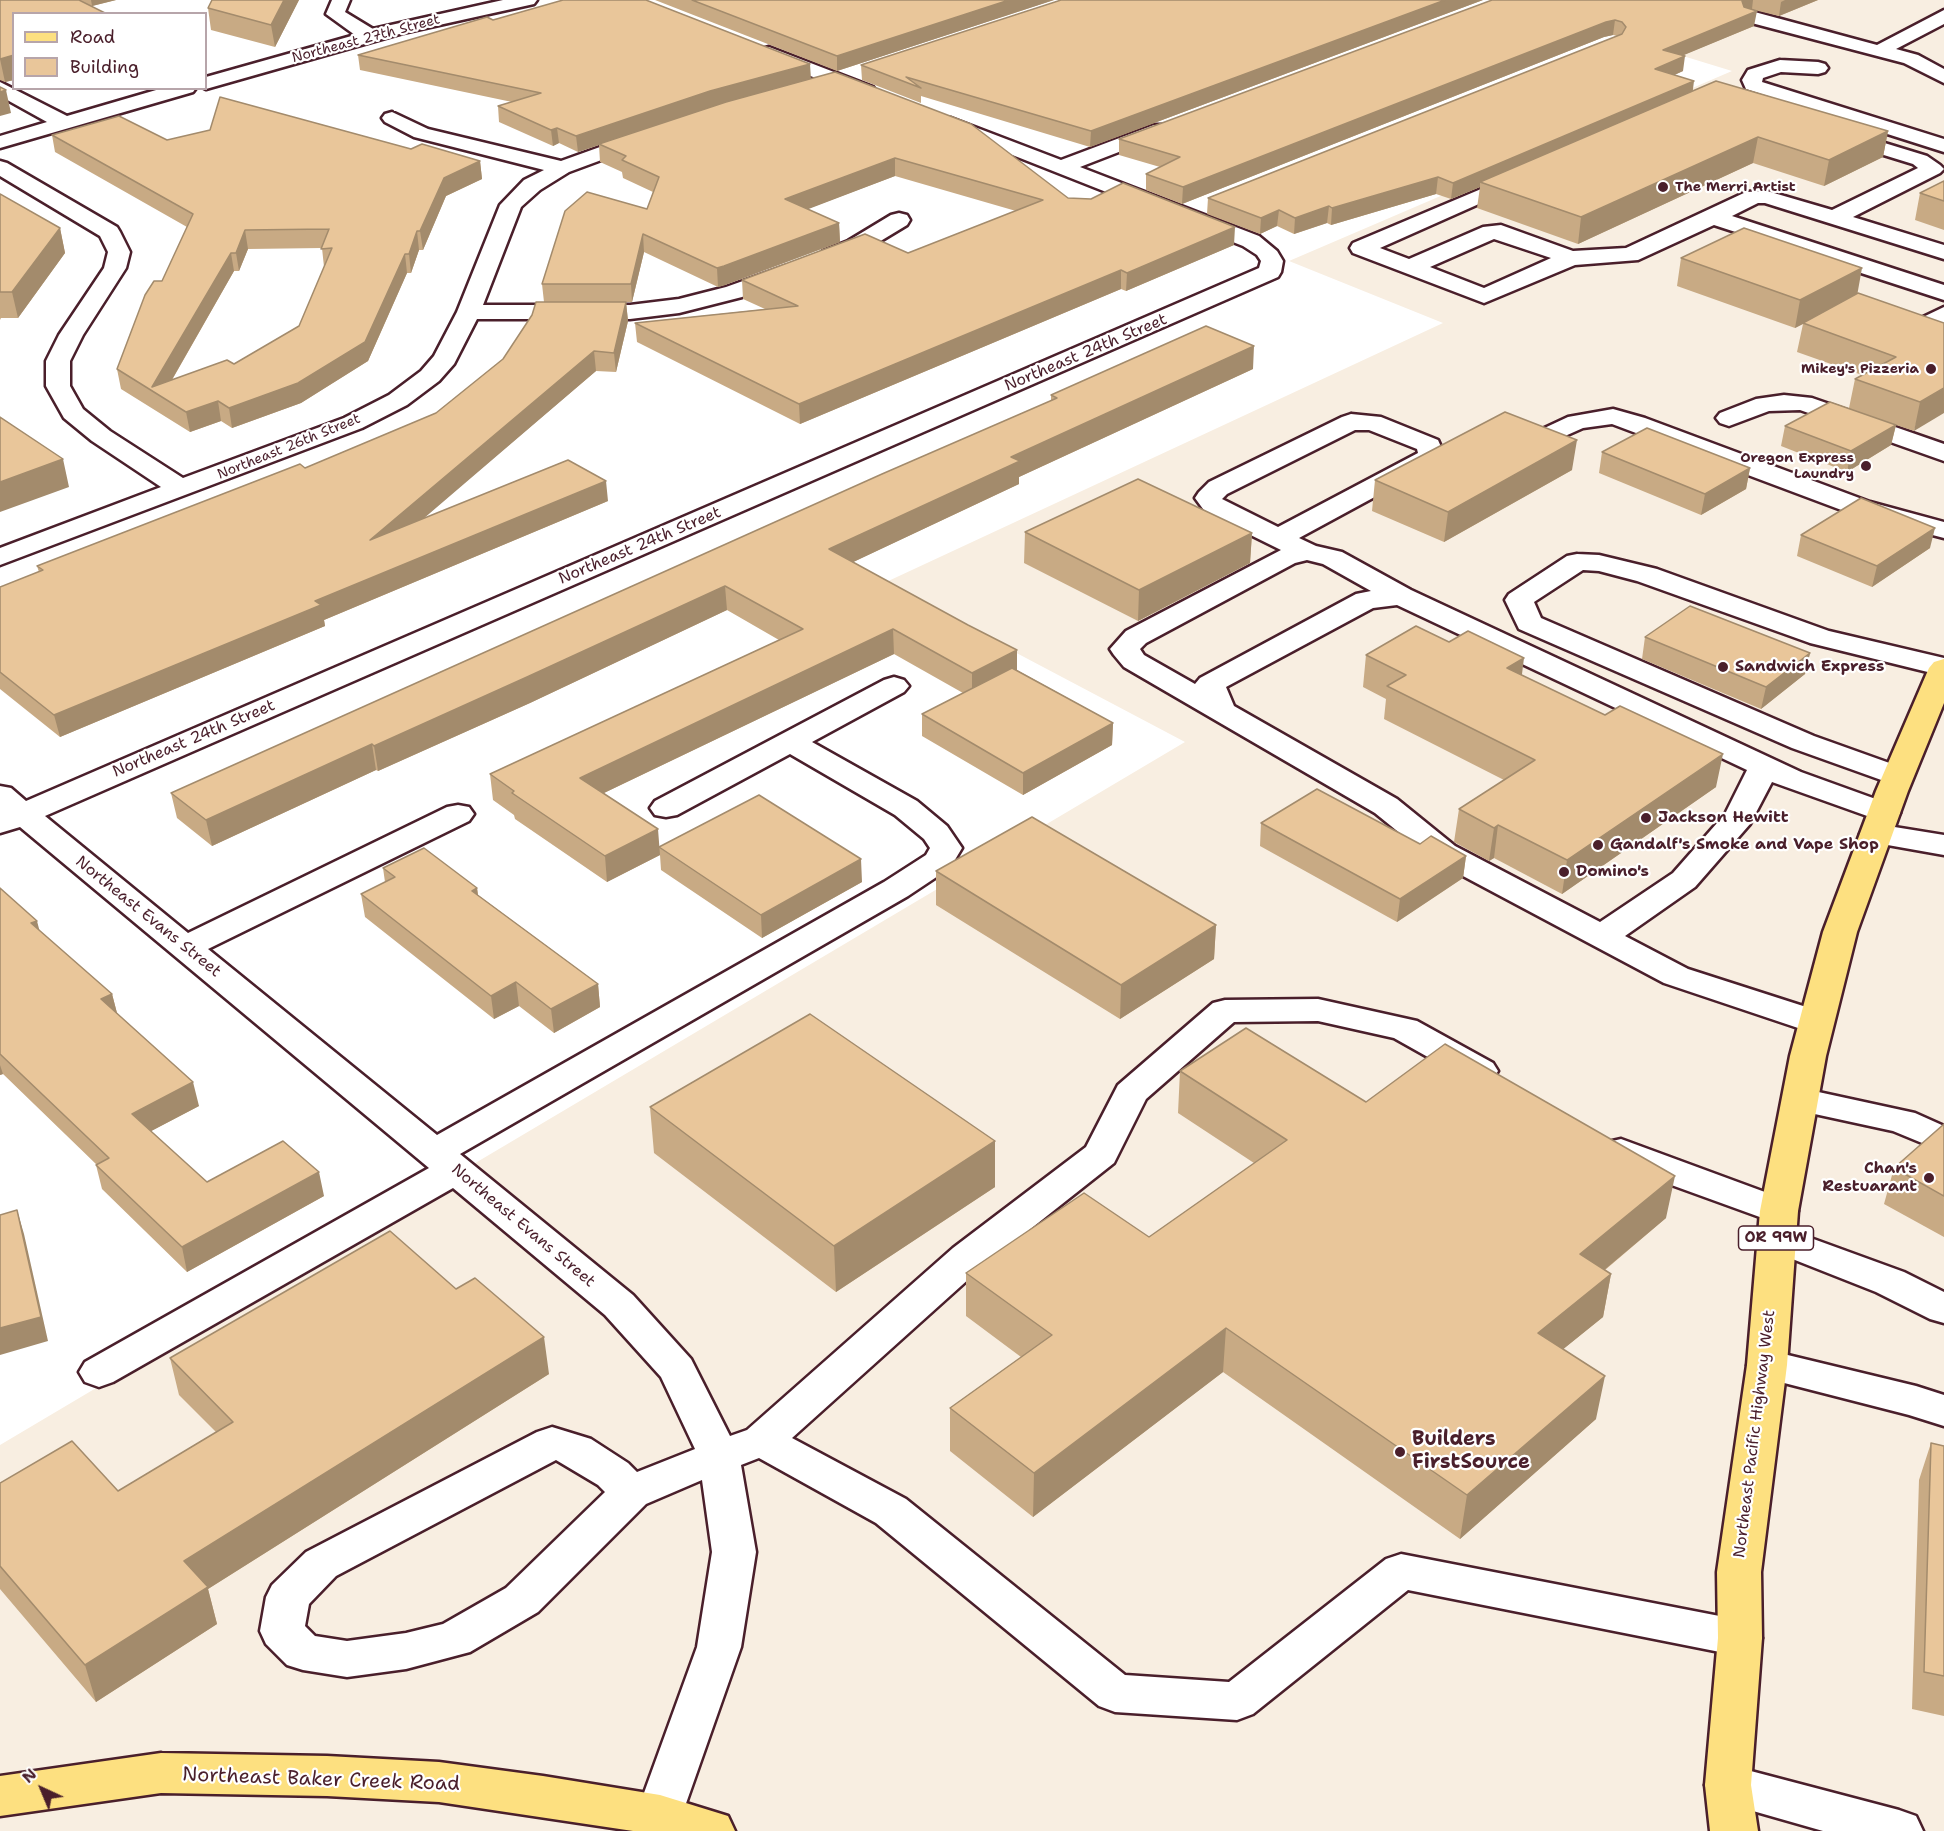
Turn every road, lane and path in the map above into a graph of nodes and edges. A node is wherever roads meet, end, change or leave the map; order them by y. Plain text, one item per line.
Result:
1 (341, 0) edge
2 (528, 0) edge
3 (1944, 16) edge
4 (1751, 17) edge
5 (371, 36) junction
6 (750, 46) edge
7 (1880, 51) junction
8 (207, 68) edge
9 (1818, 68) dead end
10 (859, 72) dead end
11 (226, 77) junction
12 (1944, 77) edge
13 (837, 80) junction
14 (207, 83) edge
15 (0, 88) edge
16 (808, 89) edge
17 (179, 90) edge
18 (879, 96) edge
19 (933, 117) edge
20 (392, 118) dead end
21 (1183, 121) edge
22 (64, 123) junction
23 (1821, 130) edge
24 (663, 131) edge
25 (0, 142) edge
26 (1944, 146) edge
27 (0, 167) edge
28 (1060, 167) junction
29 (561, 168) junction
30 (1536, 172) edge
31 (1204, 206) dead end
32 (1182, 214) junction
33 (1713, 217) junction
34 (1833, 218) junction
35 (899, 220) dead end
36 (1944, 252) edge
37 (1571, 258) junction
38 (1410, 267) junction
39 (1944, 293) edge
40 (469, 312) junction
41 (1729, 418) dead end
42 (1547, 436) edge
43 (1944, 453) edge
44 (182, 489) junction
45 (1944, 530) edge
46 (1278, 538) junction
47 (1307, 552) junction
48 (0, 558) edge
49 (1401, 596) junction
50 (1944, 668) edge
51 (894, 686) dead end
52 (1221, 711) junction
53 (791, 742) junction
54 (1764, 766) junction
55 (1898, 777) junction
56 (666, 808) dead end
57 (8, 811) edge
58 (458, 814) dead end
59 (1880, 823) junction
60 (1944, 844) edge
61 (1601, 936) junction
62 (185, 947) junction
63 (1816, 1023) junction
64 (1508, 1087) edge
65 (1800, 1100) junction
66 (1591, 1134) edge
67 (1944, 1140) edge
68 (444, 1161) junction
69 (1777, 1224) junction
70 (1944, 1309) edge
71 (1767, 1365) junction
72 (99, 1372) dead end
73 (1944, 1411) edge
74 (762, 1441) junction
75 (719, 1456) junction
76 (631, 1492) junction
77 (1740, 1638) junction
78 (1728, 1785) junction
79 (0, 1796) edge
80 (660, 1815) junction
81 (711, 1831) edge
82 (1734, 1831) edge
83 (1899, 1831) edge

1 - 5 street
2 - 5 street, Northeast 27th Street
3 - 7 street
4 - 7 street
5 - 11 street, Northeast 27th Street
6 - 13 street
7 - 12 street
8 - 11 street
9 - 26 street
10 - 13 street
11 - 14 street, Northeast 27th Street
13 - 16 street
13 - 18 street
15 - 22 street
17 - 22 street
19 - 28 street
20 - 29 street
21 - 28 street
22 - 25 street
23 - 34 street
24 - 29 street, Northeast 26th Street
27 - 44 street
28 - 32 street
29 - 40 street, Northeast 26th Street
30 - 38 street
31 - 32 street
32 - 57 street, Northeast 24th Street
33 - 34 street
33 - 37 street
33 - 39 street
34 - 36 street
35 - 40 street
37 - 38 street
37 - 38 street
40 - 44 street, Northeast 26th Street
41 - 43 street
42 - 45 street
44 - 48 street, Northeast 26th Street
46 - 46 street
46 - 47 street
47 - 49 street
47 - 52 street
49 - 52 street
49 - 54 street
50 - 55 main road, Northeast Pacific Highway West / OR 99W
50 - 55 street
51 - 53 street
52 - 61 street
53 - 56 street
53 - 68 street
54 - 59 street
54 - 61 street
55 - 59 main road, Northeast Pacific Highway West / OR 99W
57 - 62 street, Northeast Evans Street
58 - 62 street
59 - 60 street
59 - 63 main road, Northeast Pacific Highway West / OR 99W
61 - 63 street
62 - 68 street, Northeast Evans Street
63 - 65 main road, Northeast Pacific Highway West / OR 99W
64 - 74 street
65 - 67 street
65 - 69 main road, Northeast Pacific Highway West / OR 99W
66 - 69 street
68 - 72 street
68 - 75 street, Northeast Evans Street
69 - 70 street
69 - 71 main road, Northeast Pacific Highway West / OR 99W
71 - 73 street
71 - 77 main road, Northeast Pacific Highway West / OR 99W
74 - 75 street
74 - 77 street
75 - 76 street
75 - 80 street, Northeast Evans Street
76 - 76 street
77 - 78 main road, Northeast Pacific Highway West / OR 99W
78 - 82 main road, Northeast Pacific Highway West / OR 99W
78 - 83 street
79 - 80 main road, Northeast Baker Creek Road
80 - 81 main road, Northeast Baker Creek Road

